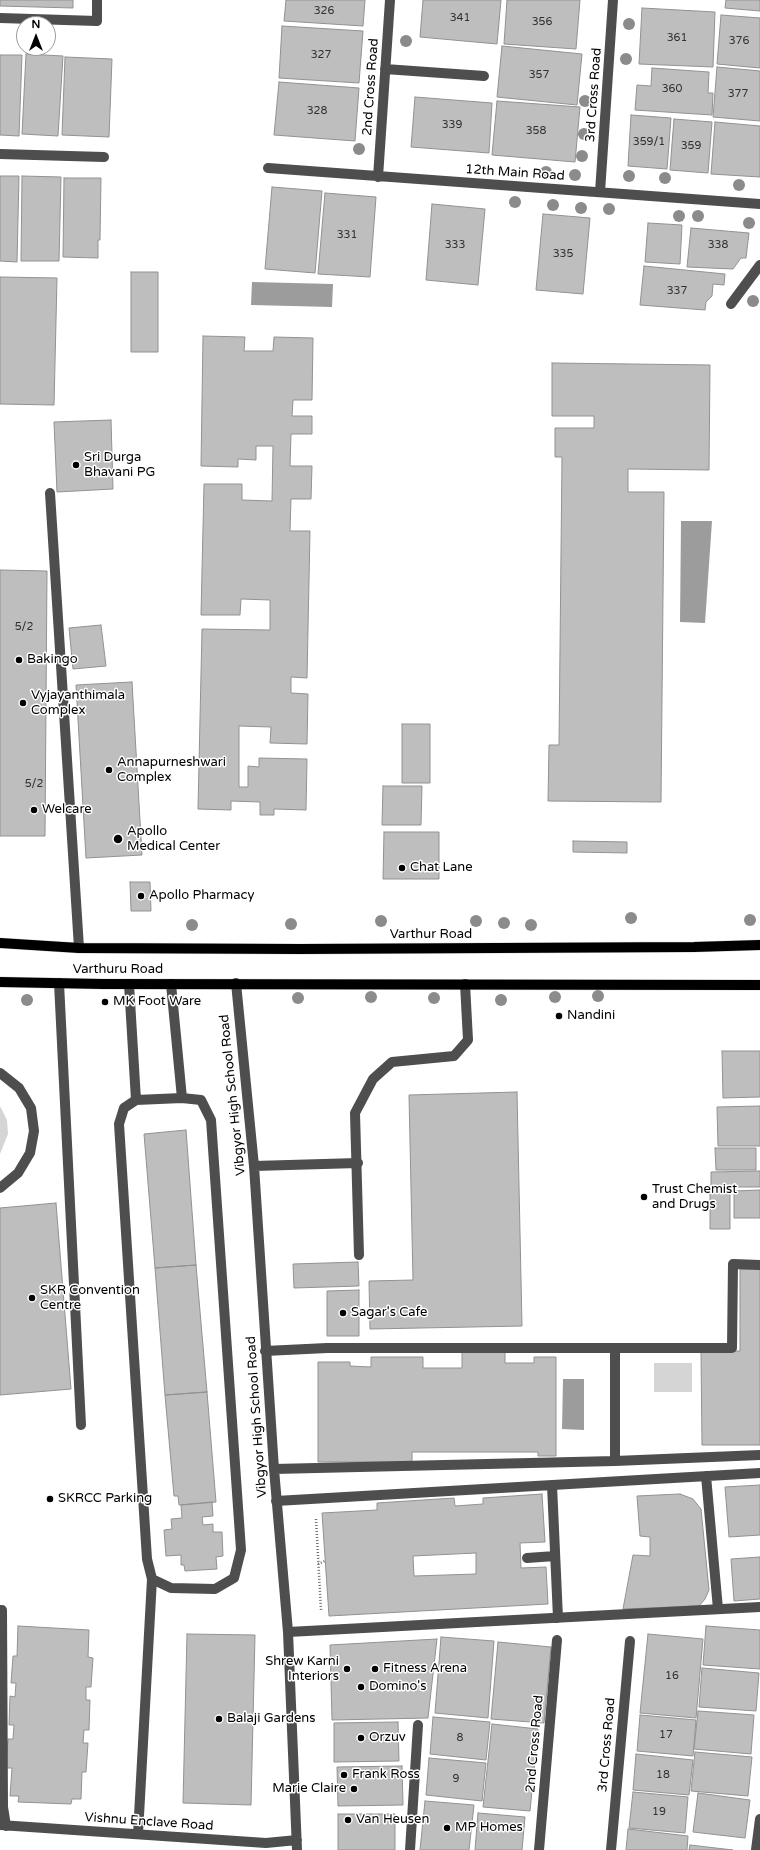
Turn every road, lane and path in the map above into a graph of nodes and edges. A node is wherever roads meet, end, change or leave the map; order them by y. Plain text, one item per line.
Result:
1 (96, 0) edge
2 (390, 0) edge
3 (613, 0) edge
4 (0, 18) edge
5 (385, 69) junction
6 (484, 76) dead end
7 (0, 154) edge
8 (104, 157) dead end
9 (268, 168) dead end
10 (378, 177) junction
11 (600, 192) junction
12 (760, 204) edge
13 (760, 265) edge
14 (731, 304) dead end
15 (50, 493) dead end
16 (0, 943) edge
17 (760, 945) edge
18 (79, 948) junction
19 (102, 948) joint
20 (0, 982) edge
21 (59, 983) junction
22 (236, 983) junction
23 (129, 984) junction
24 (171, 984) junction
25 (465, 984) junction
26 (760, 985) edge
27 (0, 1073) edge
28 (182, 1098) junction
29 (136, 1100) junction
30 (358, 1163) junction
31 (254, 1166) junction
32 (0, 1188) edge
33 (359, 1255) dead end
34 (760, 1264) edge
35 (615, 1348) junction
36 (265, 1351) junction
37 (82, 1425) dead end
38 (760, 1455) edge
39 (615, 1461) junction
40 (274, 1469) junction
41 (760, 1473) edge
42 (706, 1476) junction
43 (552, 1485) junction
44 (315, 1499) junction
45 (276, 1501) junction
46 (556, 1556) junction
47 (527, 1558) dead end
48 (325, 1561) dead end
49 (318, 1564) junction
50 (152, 1579) junction
51 (760, 1607) edge
52 (718, 1609) junction
53 (0, 1610) edge
54 (558, 1618) junction
55 (322, 1630) junction
56 (288, 1632) junction
57 (557, 1640) dead end
58 (630, 1641) dead end
59 (418, 1725) dead end
60 (2, 1807) edge
61 (760, 1819) edge
62 (3, 1826) edge
63 (138, 1834) junction
64 (297, 1845) edge
65 (266, 1846) edge
66 (410, 1850) edge
67 (539, 1850) edge
68 (611, 1850) edge
69 (756, 1850) edge

1 - 4 street
2 - 5 street, 2nd Cross Road
3 - 11 street, 3rd Cross Road
5 - 6 street
5 - 10 street, 2nd Cross Road
7 - 8 street
9 - 10 street, 12th Main Road
10 - 11 street, 12th Main Road
11 - 12 street, 12th Main Road
13 - 14 street
15 - 18 street
16 - 18 main road, Varthuru Road
17 - 19 main road, Varthur Road
18 - 19 main road, Varthuru Road
20 - 21 main road, Varthuru Road
21 - 23 main road, Varthuru Road
21 - 37 street
22 - 24 main road, Varthuru Road
22 - 25 main road
22 - 31 street, Vibgyor High School Road
23 - 24 main road, Varthuru Road
23 - 29 street
24 - 28 street
25 - 26 main road
25 - 30 street
27 - 32 street
28 - 29 street
28 - 50 street
29 - 50 street
30 - 31 street
30 - 33 street
31 - 36 street, Vibgyor High School Road
34 - 35 street
35 - 36 street
35 - 39 street
36 - 40 street, Vibgyor High School Road
38 - 39 street
39 - 40 street
40 - 45 street, Vibgyor High School Road
41 - 42 street
42 - 43 street
42 - 52 street
43 - 44 street
43 - 46 street
44 - 45 street
44 - 49 path
45 - 56 street, Vibgyor High School Road
46 - 47 street
46 - 54 street
48 - 49 path
49 - 55 path
50 - 63 street
51 - 52 street
52 - 54 street
53 - 60 street
54 - 55 street
55 - 56 street
56 - 64 street, Vibgyor High School Road
57 - 67 street, 2nd Cross Road
58 - 68 street, 3rd Cross Road
59 - 66 street
60 - 62 street
61 - 69 street
62 - 63 street, Vishnu Enclave Road
63 - 65 street, Vishnu Enclave Road
64 - 65 street, Vishnu Enclave Road

